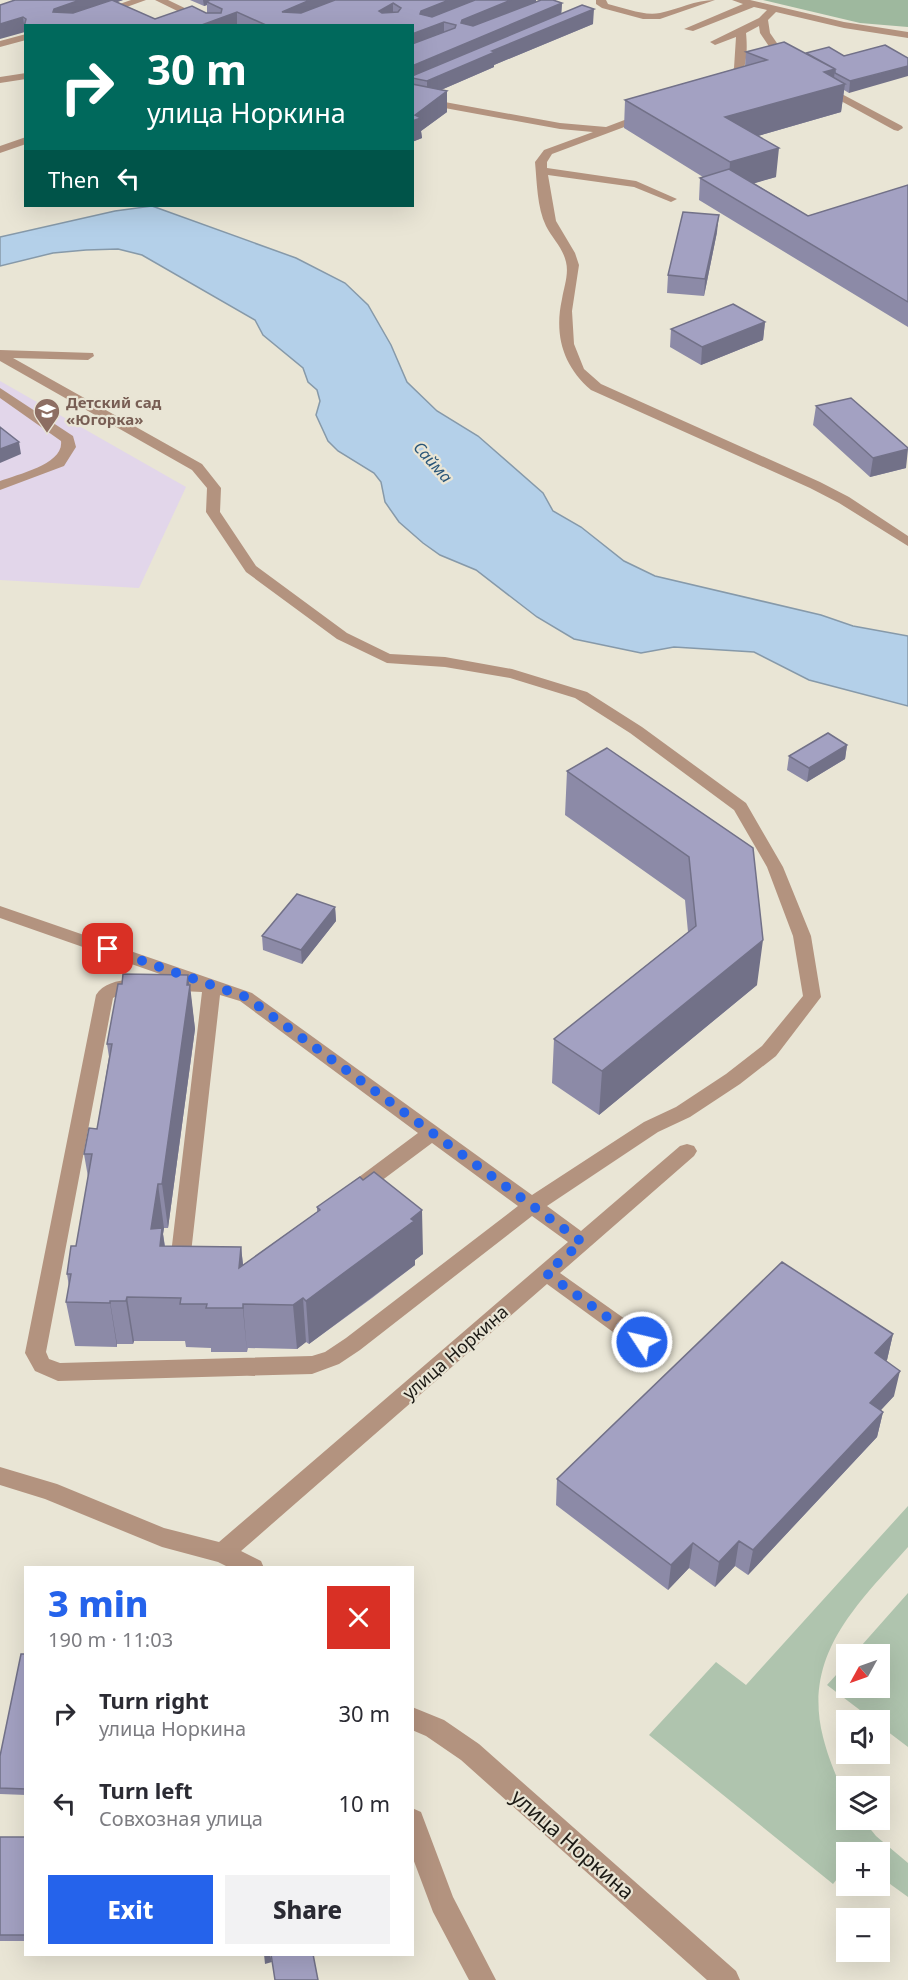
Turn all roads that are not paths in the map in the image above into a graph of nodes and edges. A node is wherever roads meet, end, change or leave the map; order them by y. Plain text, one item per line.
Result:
1 (141, 0) edge
2 (160, 0) edge
3 (601, 0) edge
4 (710, 0) edge
5 (737, 0) edge
6 (752, 4) junction
7 (213, 9) edge
8 (773, 9) junction
9 (194, 15) junction
10 (763, 20) junction
11 (68, 24) edge
12 (213, 24) edge
13 (689, 29) dead end
14 (741, 32) junction
15 (906, 36) edge
16 (24, 38) edge
17 (715, 42) dead end
18 (0, 44) edge
19 (24, 76) edge
20 (0, 80) edge
21 (713, 94) edge
22 (414, 99) edge
23 (661, 111) edge
24 (898, 128) dead end
25 (608, 129) junction
26 (24, 141) edge
27 (0, 150) edge
28 (542, 171) junction
29 (671, 199) dead end
30 (1, 356) edge
31 (88, 356) dead end
32 (0, 392) edge
33 (0, 486) edge
34 (908, 542) edge
35 (0, 912) edge
36 (212, 986) junction
37 (433, 1132) junction
38 (687, 1151) dead end
39 (342, 1200) edge
40 (534, 1204) junction
41 (582, 1242) junction
42 (214, 1263) edge
43 (546, 1273) junction
44 (642, 1342) dead end
45 (0, 1476) edge
46 (223, 1553) junction
47 (248, 1566) edge
48 (414, 1719) edge
49 (414, 1826) edge
50 (483, 1980) edge
51 (727, 1980) edge

1 - 11 street
2 - 9 street
3 - 4 street
5 - 6 street
6 - 8 street
6 - 13 street
7 - 9 street
8 - 10 street
8 - 15 street
9 - 12 street
10 - 14 street
10 - 24 street
14 - 17 street
14 - 21 street
16 - 18 street
19 - 20 street
22 - 25 street
23 - 25 street
25 - 28 street
26 - 27 street
28 - 29 street
28 - 34 street
30 - 31 street
30 - 40 street
32 - 33 street
35 - 36 street
36 - 37 street
36 - 40 street
36 - 42 street
37 - 39 street
37 - 40 street
38 - 41 street, улица Норкина
40 - 41 street
41 - 43 street, улица Норкина
43 - 44 street
43 - 46 street, улица Норкина
45 - 46 street
46 - 47 street
48 - 51 street, улица Норкина
49 - 50 street

